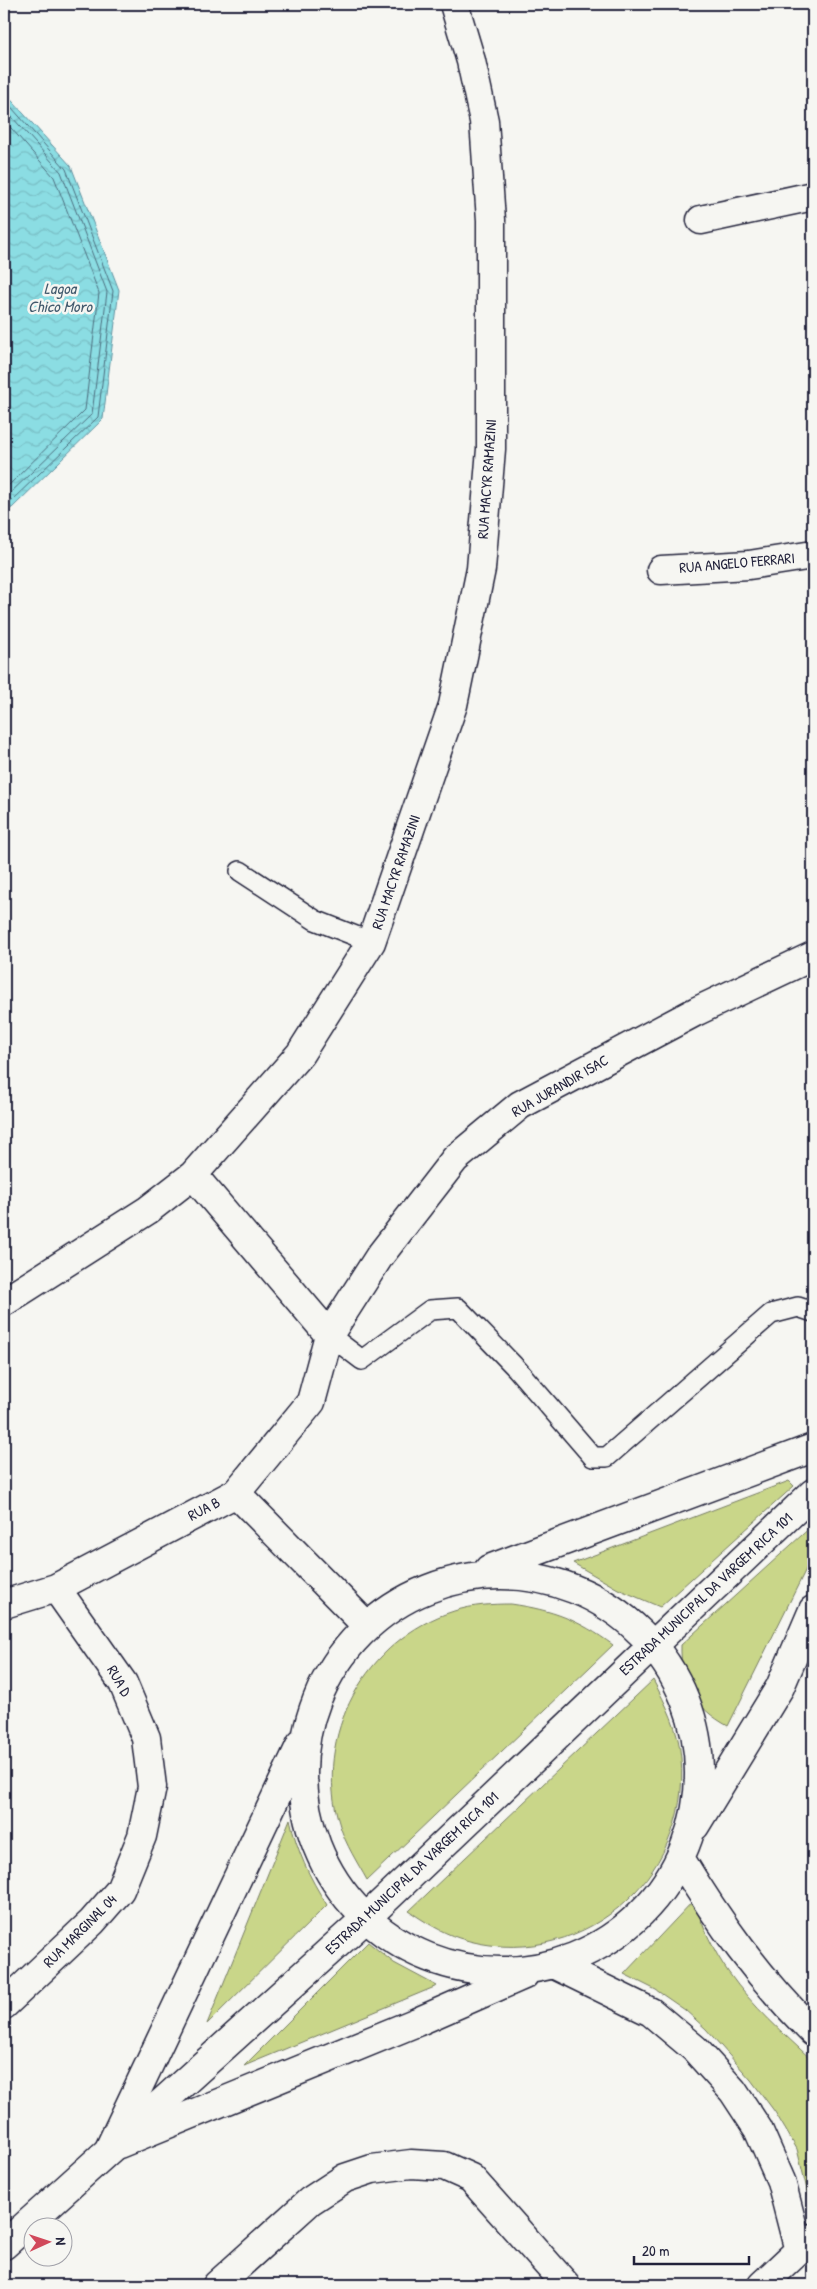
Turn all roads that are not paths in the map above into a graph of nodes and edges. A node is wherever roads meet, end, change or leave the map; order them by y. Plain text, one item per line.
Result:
1 (454, 4) edge
2 (813, 196) edge
3 (701, 220) dead end
4 (813, 555) edge
5 (661, 570) dead end
6 (240, 871) dead end
7 (371, 942) junction
8 (813, 956) edge
9 (193, 1175) junction
10 (4, 1302) edge
11 (813, 1312) edge
12 (329, 1335) junction
13 (813, 1448) edge
14 (236, 1493) junction
15 (813, 1493) edge
16 (477, 1574) junction
17 (56, 1588) junction
18 (4, 1604) edge
19 (813, 1610) edge
20 (366, 1625) junction
21 (653, 1644) junction
22 (306, 1733) junction
23 (152, 1787) joint
24 (685, 1846) junction
25 (365, 1919) junction
26 (547, 1967) junction
27 (4, 2005) edge
28 (813, 2032) edge
29 (110, 2147) junction
30 (806, 2244) edge
31 (4, 2245) edge
32 (217, 2285) edge
33 (566, 2285) edge
34 (762, 2285) edge

1 - 7 street, RUA MACYR RAMAZINI
2 - 3 street
4 - 5 street, RUA ANGELO FERRARI
6 - 7 lane
7 - 9 street, RUA MACYR RAMAZINI
8 - 12 street, RUA JURANDIR ISAC
9 - 10 street, RUA MACYR RAMAZINI
9 - 12 street
11 - 12 lane
12 - 14 street, RUA B
13 - 16 street
14 - 17 street, RUA B
14 - 20 street
15 - 21 street, ESTRADA MUNICIPAL DA VARGEM RICA 101
16 - 20 street
16 - 21 street
17 - 18 street, RUA B
17 - 23 street, RUA D
19 - 24 street
20 - 22 street
21 - 24 street
21 - 25 street, ESTRADA MUNICIPAL DA VARGEM RICA 101
22 - 25 street
22 - 29 street
23 - 27 street, RUA MARGINAL 04
24 - 26 street
24 - 28 street
25 - 26 street
25 - 29 street, ESTRADA MUNICIPAL DA VARGEM RICA 101
26 - 29 street
26 - 30 street
29 - 31 street, ESTRADA MUNICIPAL DA VARGEM RICA 101
30 - 34 street
32 - 33 street

